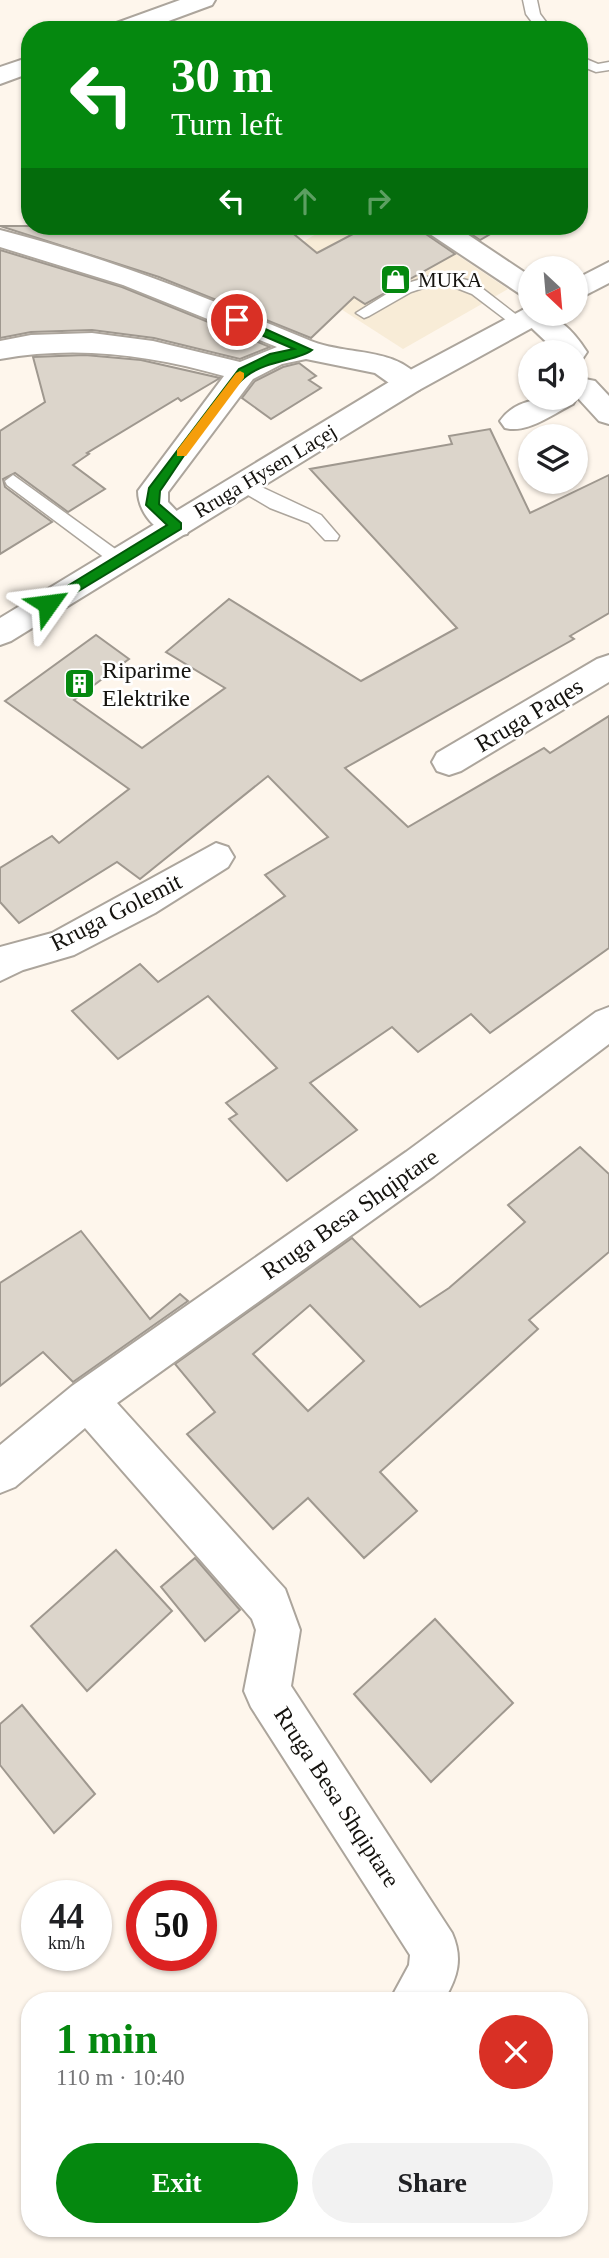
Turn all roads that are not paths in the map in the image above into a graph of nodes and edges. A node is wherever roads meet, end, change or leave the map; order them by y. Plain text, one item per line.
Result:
1 (203, 0) edge
2 (530, 0) edge
3 (145, 21) edge
4 (538, 21) edge
5 (588, 64) edge
6 (609, 66) edge
7 (21, 68) edge
8 (0, 76) edge
9 (21, 226) edge
10 (447, 235) edge
11 (5, 239) edge
12 (609, 271) edge
13 (588, 283) edge
14 (518, 299) edge
15 (518, 306) edge
16 (364, 313) dead end
17 (518, 317) edge
18 (548, 326) edge
19 (562, 340) edge
20 (0, 350) edge
21 (306, 350) junction
22 (243, 372) junction
23 (409, 383) junction
24 (588, 401) edge
25 (537, 410) edge
26 (609, 414) edge
27 (515, 421) dead end
28 (13, 481) dead end
29 (242, 484) junction
30 (176, 526) junction
31 (331, 536) dead end
32 (119, 560) junction
33 (0, 634) edge
34 (609, 667) edge
35 (449, 762) dead end
36 (216, 857) dead end
37 (4, 957) edge
38 (609, 1023) edge
39 (87, 1400) junction
40 (0, 1472) edge
41 (420, 1992) edge

1 - 3 street
2 - 4 lane
5 - 6 lane
7 - 8 street
9 - 11 street
10 - 14 street
11 - 21 street
12 - 13 street
15 - 16 lane
17 - 23 street, Rruga Hysen Laçej
18 - 19 street
20 - 22 street
21 - 22 street
21 - 23 street
22 - 30 street
23 - 29 street, Rruga Hysen Laçej
24 - 26 street
25 - 27 street
28 - 32 lane
29 - 30 street, Rruga Hysen Laçej
29 - 31 lane
30 - 32 street, Rruga Hysen Laçej
32 - 33 street, Rruga Hysen Laçej
34 - 35 street, Rruga Paqes
36 - 37 street, Rruga Golemit
38 - 39 street, Rruga Besa Shqiptare
39 - 40 street, Rruga Besa Shqiptare
39 - 41 street, Rruga Besa Shqiptare

